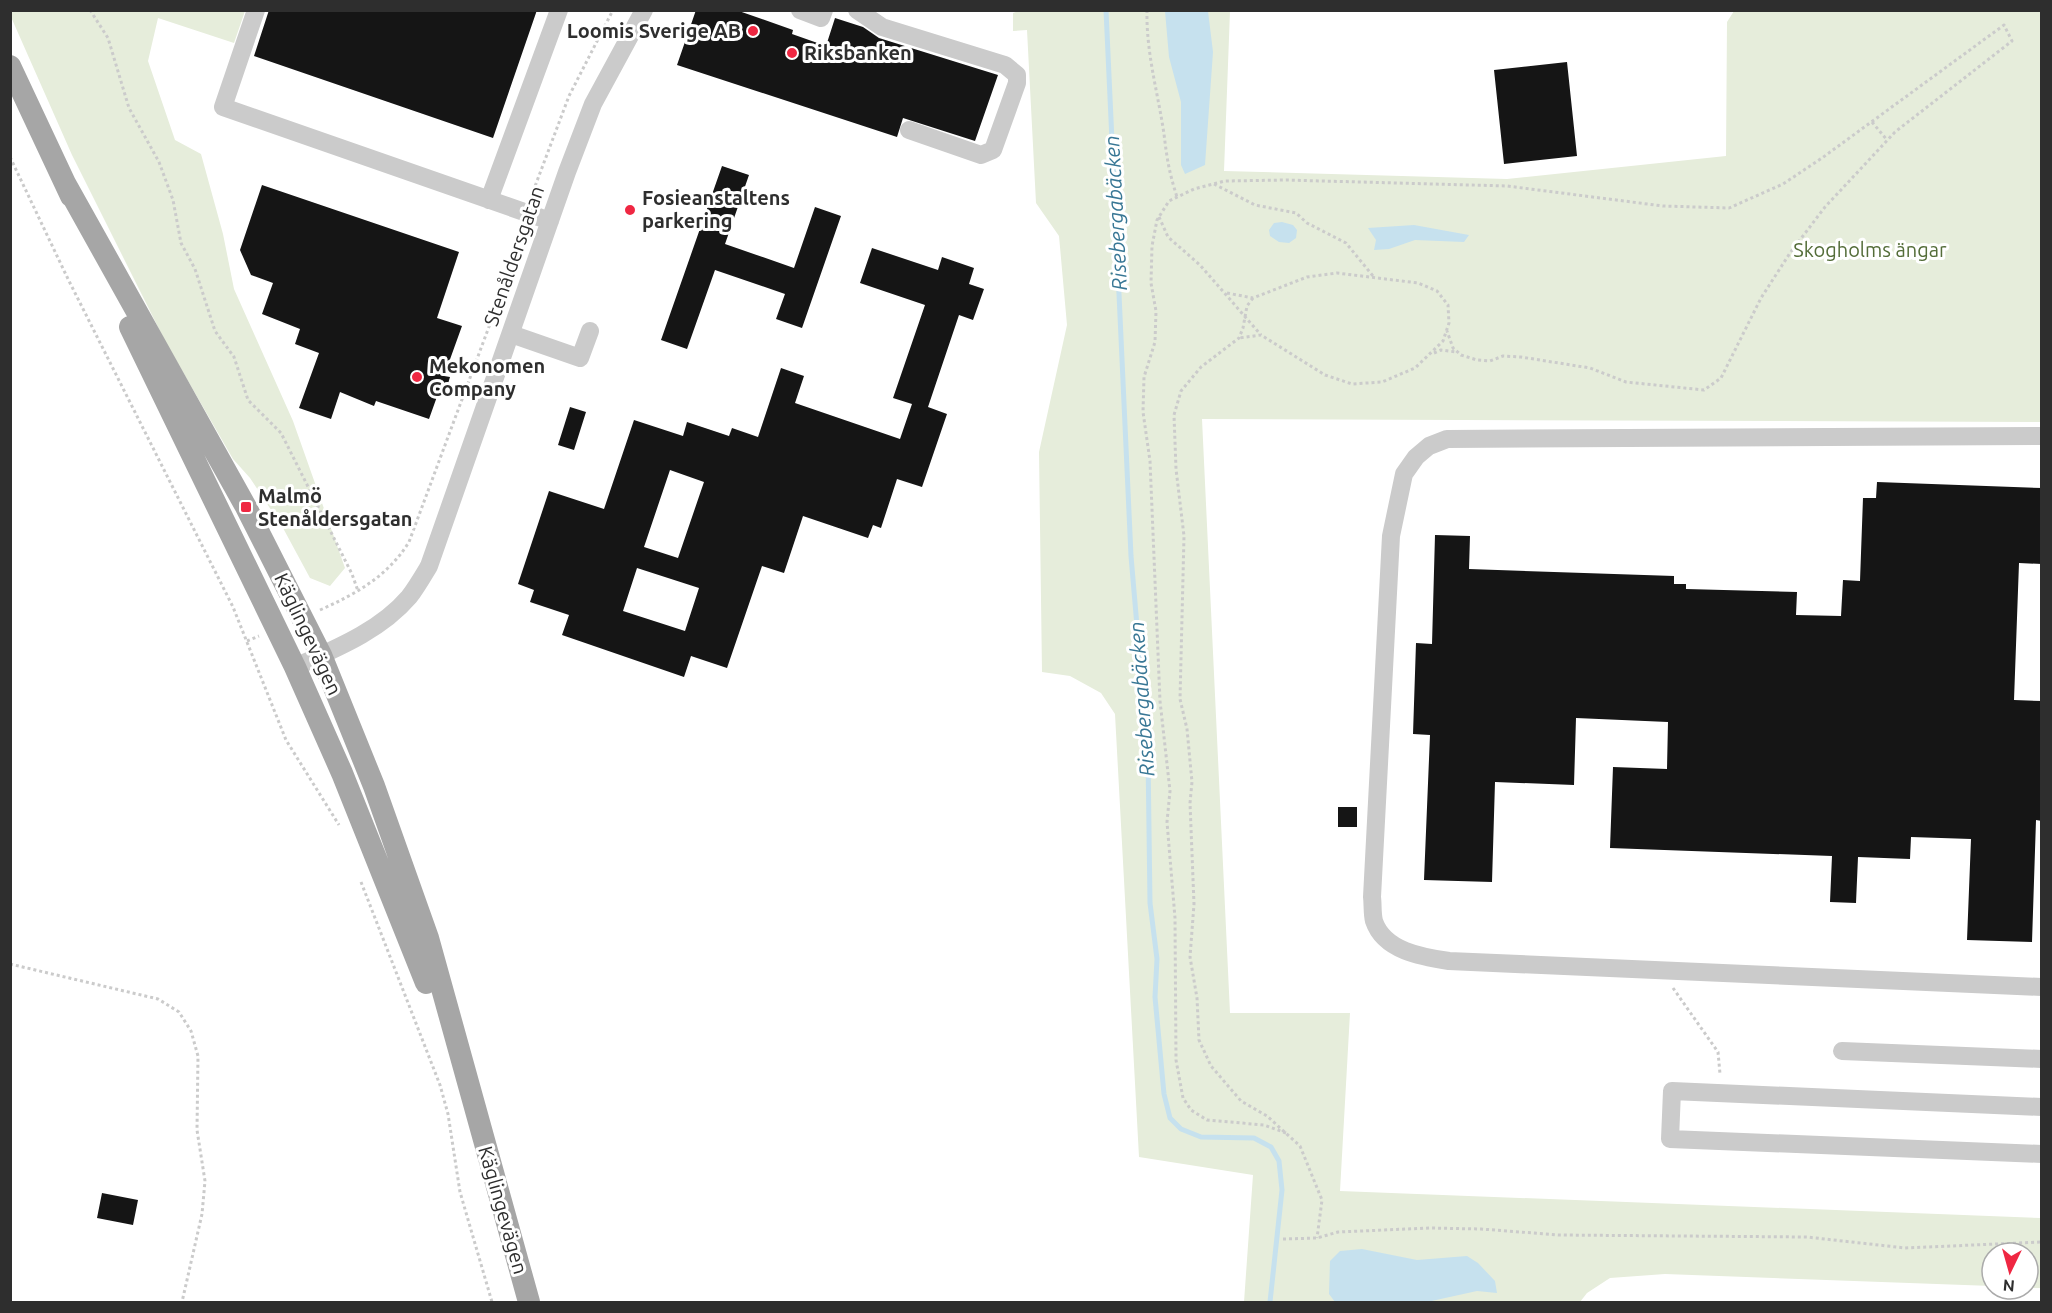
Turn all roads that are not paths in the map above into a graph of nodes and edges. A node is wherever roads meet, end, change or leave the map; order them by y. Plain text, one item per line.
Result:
1 (256, 10) edge
2 (559, 10) edge
3 (644, 10) edge
4 (800, 10) edge
5 (824, 10) edge
6 (857, 10) edge
7 (10, 66) edge
8 (909, 130) dead end
9 (65, 183) junction
10 (489, 200) junction
11 (550, 221) junction
12 (590, 331) dead end
13 (512, 334) junction
14 (2042, 436) edge
15 (321, 655) junction
16 (295, 666) junction
17 (2042, 987) edge
18 (1842, 1051) dead end
19 (2042, 1059) edge
20 (2042, 1107) edge
21 (476, 1117) junction
22 (2042, 1154) edge
23 (530, 1302) edge

1 - 10 street
2 - 10 street
3 - 11 street, Stenåldersgatan
4 - 5 street
6 - 8 street
7 - 9 main road, Käglingevägen
9 - 15 main road, Käglingevägen
9 - 16 main road, Käglingevägen
10 - 11 street
11 - 13 street, Stenåldersgatan
12 - 13 street
13 - 15 street, Stenåldersgatan
14 - 17 street
15 - 16 street, Stenåldersgatan
15 - 21 main road, Käglingevägen
16 - 21 main road, Käglingevägen
18 - 19 street
20 - 22 street
21 - 23 main road, Käglingevägen

